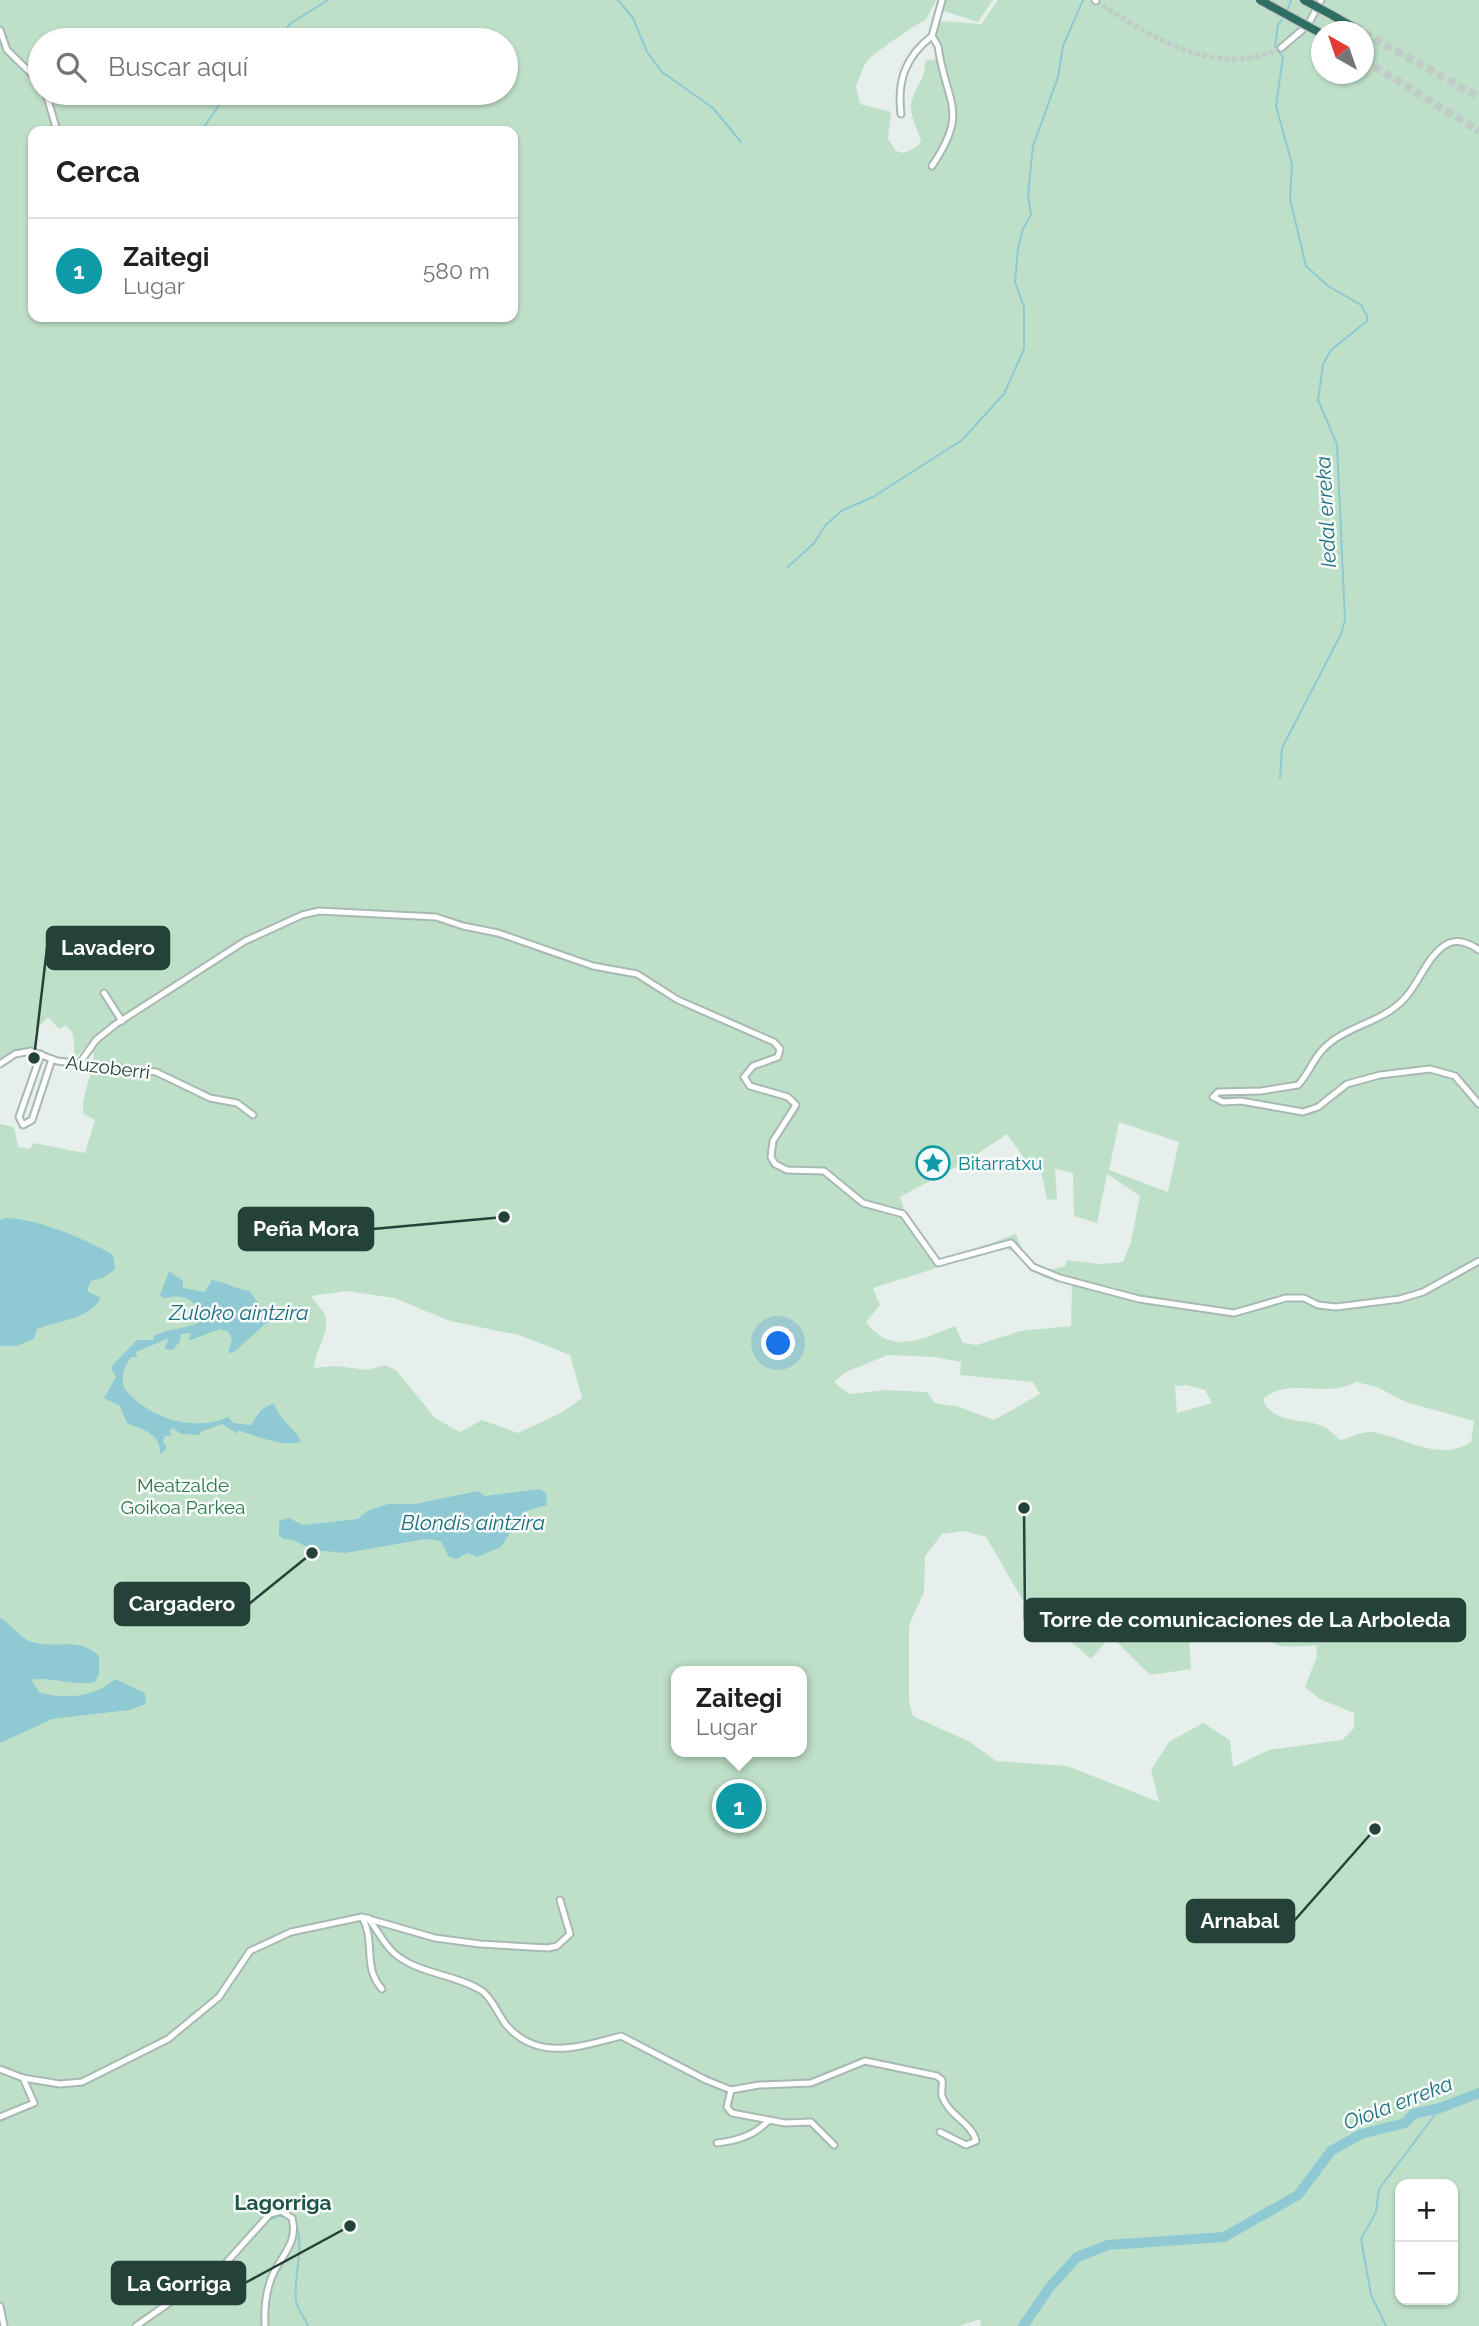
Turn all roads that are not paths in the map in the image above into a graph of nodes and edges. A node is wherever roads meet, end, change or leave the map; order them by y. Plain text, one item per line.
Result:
1 (942, 0) edge
2 (1260, 0) edge
3 (1304, 0) edge
4 (1321, 0) edge
5 (1343, 21) edge
6 (1311, 28) edge
7 (0, 30) edge
8 (932, 36) junction
9 (1280, 48) tunnel mouth
10 (28, 70) edge
11 (49, 105) edge
12 (901, 114) dead end
13 (56, 126) edge
14 (932, 166) dead end
15 (1479, 950) edge
16 (104, 992) dead end
17 (122, 1021) junction
18 (41, 1054) junction
19 (52, 1059) junction
20 (79, 1063) junction
21 (0, 1064) edge
22 (1479, 1104) edge
23 (253, 1115) dead end
24 (1479, 1261) edge
25 (560, 1900) dead end
26 (365, 1918) junction
27 (382, 1989) dead end
28 (0, 2068) edge
29 (23, 2078) junction
30 (731, 2090) junction
31 (0, 2117) edge
32 (768, 2120) junction
33 (940, 2132) dead end
34 (717, 2143) dead end
35 (834, 2146) dead end
36 (0, 2306) edge
37 (4, 2326) edge
38 (135, 2326) edge
39 (265, 2326) edge

1 - 8 street
2 - 6 highway, bridge
3 - 5 highway, bridge
4 - 9 street
7 - 10 street
8 - 12 street
8 - 14 street
11 - 13 street
15 - 22 street
16 - 17 street
17 - 20 street
17 - 24 street
18 - 19 street, Auzoberri
18 - 19 street
18 - 21 street, Auzoberri
19 - 20 street, Auzoberri
20 - 23 street, Auzoberri
25 - 26 street
26 - 27 street
26 - 29 street
26 - 30 street
28 - 29 street
29 - 31 street
30 - 32 street
30 - 33 street
32 - 34 street
32 - 35 street
36 - 37 street
38 - 39 street

